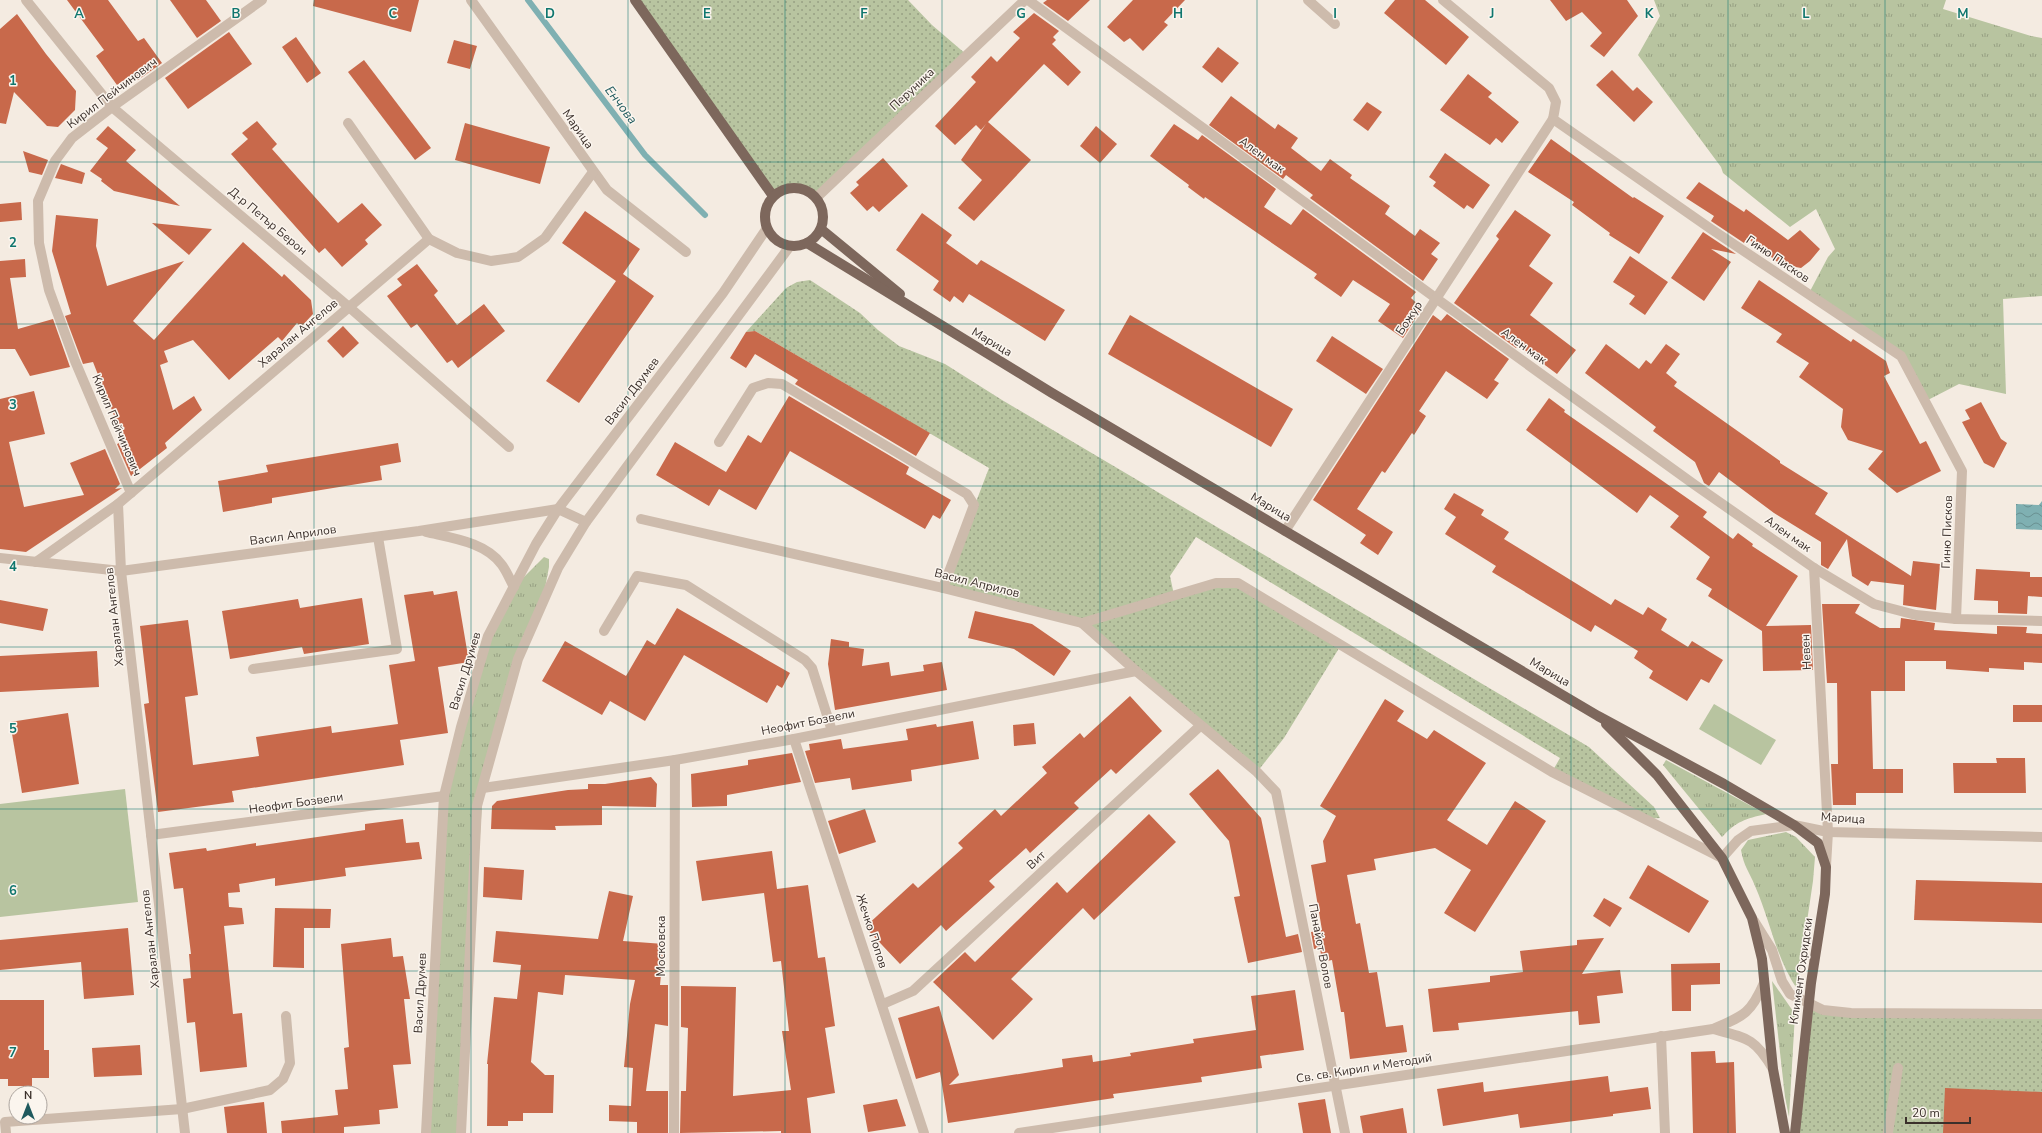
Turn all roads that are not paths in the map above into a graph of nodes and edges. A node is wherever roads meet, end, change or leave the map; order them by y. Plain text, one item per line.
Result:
1 (26, 0) edge
2 (262, 0) edge
3 (471, 0) edge
4 (635, 0) edge
5 (1026, 0) edge
6 (1308, 0) edge
7 (1442, 0) edge
8 (1335, 24) dead end
9 (112, 107) junction
10 (1553, 119) junction
11 (348, 123) dead end
12 (593, 172) junction
13 (773, 196) junction
14 (817, 198) junction
15 (767, 228) junction
16 (821, 229) junction
17 (429, 239) junction
18 (808, 243) junction
19 (790, 246) junction
20 (686, 252) dead end
21 (1437, 299) junction
22 (349, 307) junction
23 (931, 320) junction
24 (719, 442) dead end
25 (510, 447) dead end
26 (131, 493) junction
27 (118, 504) junction
28 (558, 509) junction
29 (641, 519) dead end
30 (586, 522) junction
31 (420, 531) junction
32 (1285, 531) junction
33 (378, 537) junction
34 (0, 558) edge
35 (36, 562) junction
36 (1814, 568) junction
37 (121, 571) junction
38 (514, 587) junction
39 (943, 588) junction
40 (1956, 619) junction
41 (2042, 621) edge
42 (1082, 623) junction
43 (604, 632) dead end
44 (253, 669) dead end
45 (1136, 671) junction
46 (1598, 716) junction
47 (1200, 726) junction
48 (832, 731) junction
49 (794, 739) junction
50 (675, 760) junction
51 (1257, 772) joint
52 (482, 788) junction
53 (444, 796) junction
54 (1794, 824) junction
55 (1828, 832) junction
56 (151, 835) junction
57 (2042, 837) edge
58 (1722, 858) junction
59 (1826, 868) junction
60 (1752, 918) junction
61 (1764, 984) junction
62 (883, 1004) junction
63 (1808, 1004) junction
64 (2042, 1014) edge
65 (286, 1016) dead end
66 (1713, 1029) junction
67 (1661, 1036) junction
68 (1898, 1068) dead end
69 (1773, 1069) junction
70 (1335, 1085) junction
71 (182, 1109) junction
72 (6, 1133) edge
73 (185, 1133) edge
74 (426, 1133) edge
75 (461, 1133) edge
76 (674, 1133) edge
77 (924, 1133) edge
78 (1019, 1133) edge
79 (1345, 1133) edge
80 (1664, 1133) edge
81 (1785, 1133) edge
82 (1795, 1133) edge
83 (1888, 1133) edge

1 - 9 street, Д-р Петър Берон
2 - 9 street, Кирил Пейчинович
3 - 12 street, Марица
4 - 13 main road
5 - 14 street, Перуника
5 - 21 street, Ален мак
6 - 8 street
7 - 10 street
9 - 22 street, Д-р Петър Берон
9 - 26 street, Кирил Пейчинович
10 - 21 street, Божур
10 - 40 street, Гиню Писков
11 - 17 street
12 - 17 street
12 - 20 street, Марица
13 - 14 main road
13 - 15 main road
14 - 16 main road
15 - 19 main road
15 - 28 street, Васил Друмев
16 - 18 main road
16 - 23 main road
17 - 22 street, Харалан Ангелов
18 - 19 main road
18 - 23 main road
19 - 30 street
21 - 32 street, Божур
21 - 36 street, Ален мак
22 - 25 street, Д-р Петър Берон
22 - 26 street, Харалан Ангелов
23 - 32 main road, Марица
24 - 39 street
26 - 27 street, Харалан Ангелов
27 - 35 street
27 - 37 street, Харалан Ангелов
28 - 30 street
28 - 31 street, Васил Априлов
28 - 38 street, Васил Друмев
29 - 39 street, Васил Априлов
30 - 52 street
31 - 33 street, Васил Априлов
31 - 38 street
32 - 46 main road, Марица
33 - 37 street, Васил Априлов
33 - 44 street
34 - 35 street, Васил Априлов
35 - 37 street, Васил Априлов
36 - 40 street, Ален мак
36 - 55 street, Невен
37 - 56 street, Харалан Ангелов
38 - 53 street, Васил Друмев
39 - 42 street, Васил Априлов
40 - 41 street, Ален мак
42 - 45 street, Васил Априлов
42 - 58 street
43 - 48 street
45 - 47 street, Васил Априлов
45 - 48 street, Неофит Бозвели
46 - 54 main road, Марица
46 - 58 main road, Марица
47 - 51 street, Васил Априлов
47 - 62 street, Вит
48 - 49 street, Неофит Бозвели
49 - 50 street, Неофит Бозвели
49 - 62 street, Жечко Попов
50 - 52 street, Неофит Бозвели
50 - 76 street, Московска
51 - 70 street, Панайот Волов
52 - 75 street
53 - 56 street, Неофит Бозвели
53 - 74 street, Васил Друмев
54 - 55 street, Марица
54 - 58 street
54 - 59 main road, Климент Охридски
55 - 57 street, Марица
55 - 59 street, Невен
56 - 71 street, Харалан Ангелов
58 - 60 main road
59 - 63 main road, Климент Охридски
60 - 61 main road
60 - 63 street
61 - 66 street
61 - 69 main road
62 - 77 street, Жечко Попов
63 - 64 street
63 - 82 main road, Климент Охридски
65 - 71 street
66 - 67 street, Св. св. Кирил и Методий
66 - 69 street
67 - 70 street, Св. св. Кирил и Методий
67 - 80 street
68 - 83 street
69 - 81 main road
70 - 78 street, Св. св. Кирил и Методий
70 - 79 street, Панайот Волов
71 - 72 street
71 - 73 street, Харалан Ангелов

